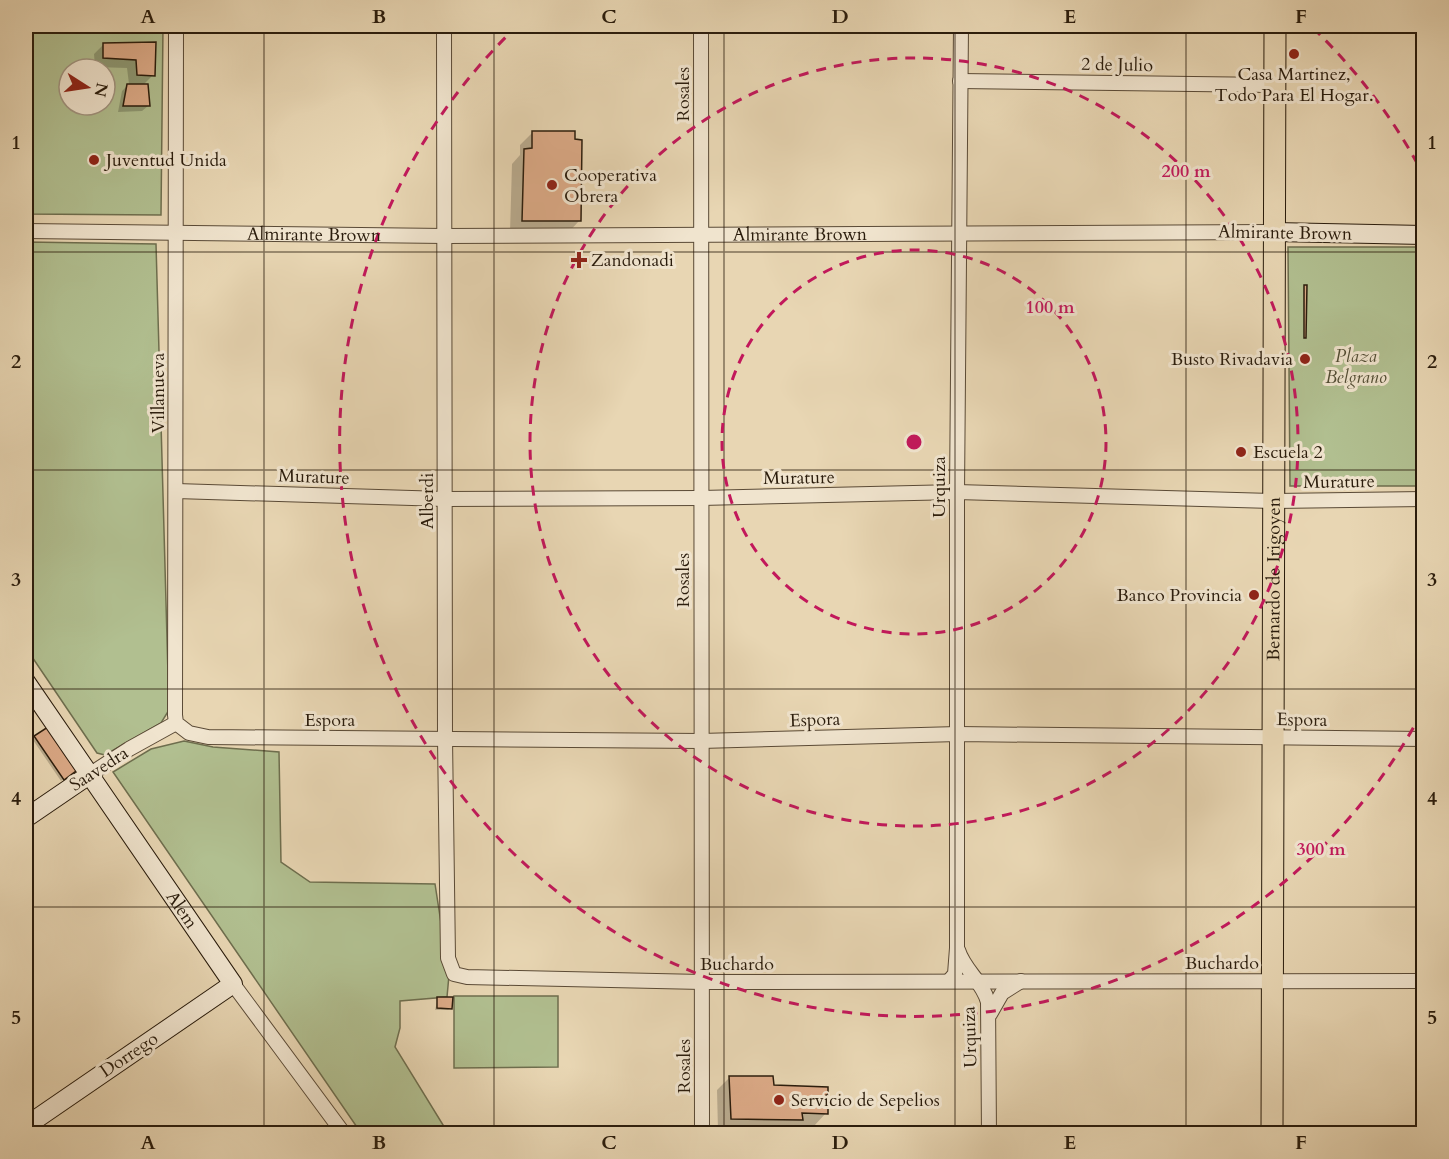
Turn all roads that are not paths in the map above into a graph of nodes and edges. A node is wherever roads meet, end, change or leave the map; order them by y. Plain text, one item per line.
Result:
1 (176, 26) edge
2 (444, 26) edge
3 (701, 26) edge
4 (961, 26) edge
5 (1275, 26) edge
6 (960, 81) junction
7 (1275, 85) junction
8 (26, 231) edge
9 (175, 232) junction
10 (958, 232) junction
11 (1274, 232) junction
12 (701, 234) junction
13 (1424, 235) edge
14 (445, 236) junction
15 (176, 491) junction
16 (957, 492) junction
17 (701, 498) junction
18 (445, 499) junction
19 (1424, 499) edge
20 (1274, 501) junction
21 (26, 682) edge
22 (176, 723) junction
23 (958, 734) junction
24 (1273, 737) junction
25 (445, 738) junction
26 (1424, 739) edge
27 (701, 741) junction
28 (89, 775) junction
29 (26, 818) edge
30 (957, 948) junction
31 (454, 974) joint
32 (950, 981) junction
33 (978, 981) junction
34 (1021, 981) junction
35 (1273, 981) junction
36 (1424, 981) edge
37 (702, 982) junction
38 (233, 984) junction
39 (990, 1014) junction
40 (31, 1124) edge
41 (344, 1134) edge
42 (702, 1134) edge
43 (989, 1134) edge
44 (1272, 1134) edge

1 - 9 street, Villanueva
2 - 14 street, Alberdi
3 - 12 street, Rosales
4 - 6 street, Urquiza
5 - 7 main road, Bernardo de Irigoyen
6 - 7 street, 2 de Julio
6 - 10 street, Urquiza
7 - 11 main road, Bernardo de Irigoyen
8 - 9 street, Almirante Brown
9 - 14 street, Almirante Brown
9 - 15 street, Villanueva
10 - 11 street, Almirante Brown
10 - 12 street, Almirante Brown
10 - 16 street, Urquiza
11 - 13 main road, Almirante Brown
11 - 20 main road, Bernardo de Irigoyen
12 - 14 street, Almirante Brown
12 - 17 street, Rosales
14 - 18 street, Alberdi
15 - 18 street, Murature
15 - 22 street, Villanueva
16 - 17 street, Murature
16 - 20 street, Murature
16 - 23 street, Urquiza
17 - 18 street, Murature
17 - 27 street, Rosales
18 - 25 street, Alberdi
19 - 20 street, Murature
20 - 24 main road, Bernardo de Irigoyen
21 - 28 main road, Alem
22 - 25 street, Espora
22 - 28 street, Saavedra
23 - 24 street, Espora
23 - 27 street, Espora
23 - 30 street, Urquiza
24 - 26 street, Espora
24 - 35 main road, Bernardo de Irigoyen
25 - 27 street, Espora
25 - 31 street, Alberdi
27 - 37 street, Rosales
28 - 29 main road, Saavedra
28 - 38 main road, Alem
30 - 32 street, Urquiza
30 - 33 street, Urquiza
31 - 37 street, Buchardo
32 - 33 street, Buchardo
32 - 37 street, Buchardo
33 - 34 street, Buchardo
33 - 39 street, Urquiza
34 - 35 street, Buchardo
34 - 39 street
35 - 36 street, Buchardo
35 - 44 main road, Bernardo de Irigoyen
37 - 42 street, Rosales
38 - 40 main road, Dorrego
38 - 41 street, Alem
39 - 43 street, Urquiza

